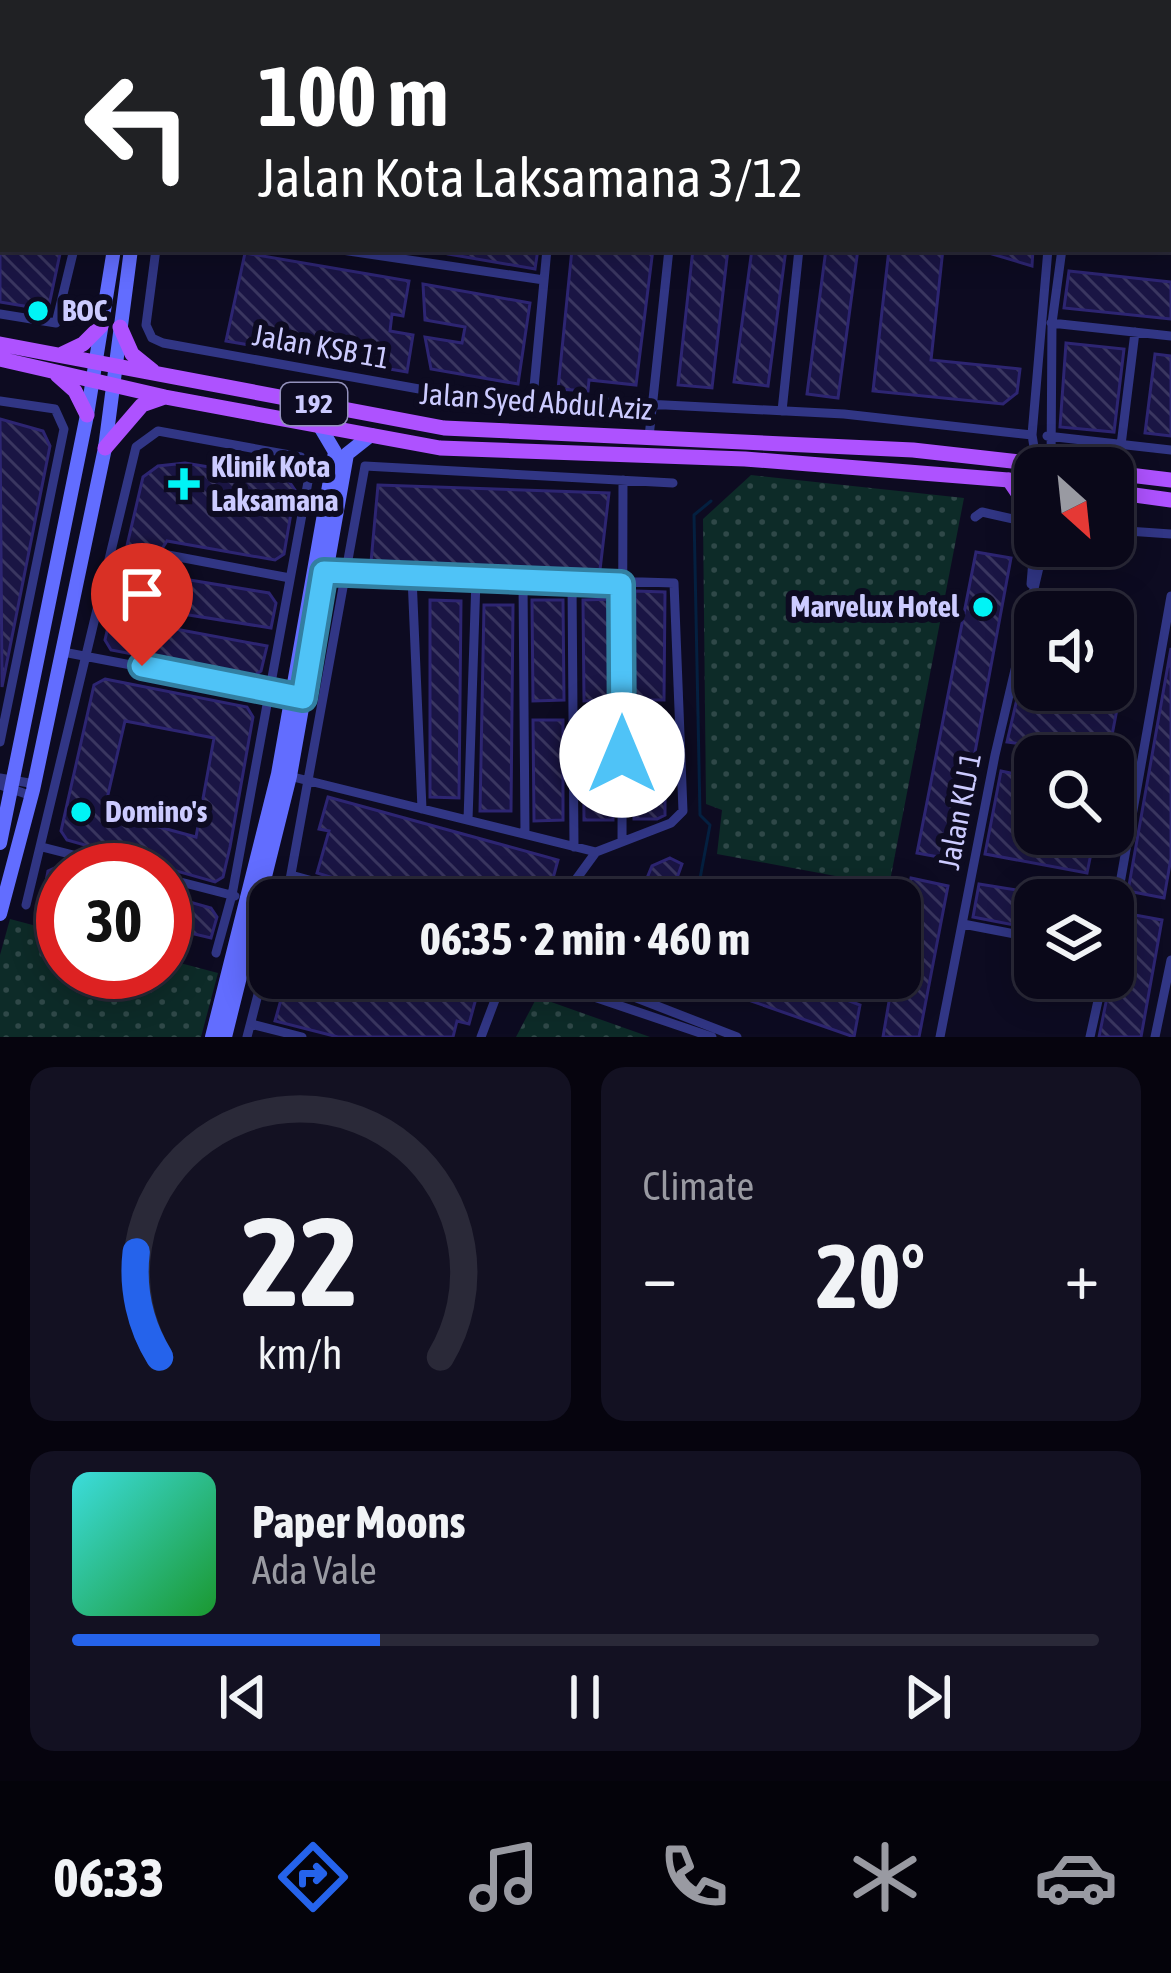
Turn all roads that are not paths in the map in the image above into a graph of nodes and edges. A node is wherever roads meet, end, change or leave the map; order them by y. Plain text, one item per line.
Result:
1 (73, 252) edge
2 (113, 252) edge
3 (131, 252) edge
4 (156, 252) edge
5 (355, 252) edge
6 (547, 252) edge
7 (669, 252) edge
8 (799, 252) edge
9 (1048, 252) edge
10 (1061, 252) edge
11 (544, 280) junction
12 (0, 314) edge
13 (1046, 322) junction
14 (101, 326) junction
15 (120, 327) junction
16 (1135, 332) junction
17 (1171, 337) edge
18 (0, 344) edge
19 (0, 359) edge
20 (54, 363) junction
21 (94, 372) junction
22 (114, 375) junction
23 (159, 375) junction
24 (164, 397) junction
25 (533, 398) junction
26 (0, 401) edge
27 (652, 405) junction
28 (782, 411) junction
29 (87, 415) junction
30 (319, 424) junction
31 (371, 435) junction
32 (1033, 435) junction
33 (650, 436) junction
34 (1047, 436) junction
35 (1121, 446) junction
36 (1038, 447) edge
37 (1046, 447) edge
38 (105, 448) junction
39 (1171, 450) edge
40 (1014, 462) edge
41 (1134, 476) edge
42 (623, 480) junction
43 (1009, 480) junction
44 (1014, 480) edge
45 (1171, 480) edge
46 (673, 483) dead end
47 (1014, 488) edge
48 (1134, 494) edge
49 (1171, 500) edge
50 (976, 517) dead end
51 (1014, 517) edge
52 (1134, 531) edge
53 (1171, 534) edge
54 (168, 555) dead end
55 (324, 572) junction
56 (344, 574) junction
57 (412, 577) junction
58 (290, 578) junction
59 (476, 579) junction
60 (523, 580) junction
61 (572, 582) junction
62 (621, 584) junction
63 (1171, 596) edge
64 (63, 652) junction
65 (85, 655) junction
66 (1014, 674) edge
67 (269, 692) junction
68 (297, 697) junction
69 (0, 742) edge
70 (284, 775) junction
71 (308, 781) junction
72 (4, 783) edge
73 (33, 790) junction
74 (422, 809) junction
75 (468, 820) junction
76 (525, 834) junction
77 (0, 842) edge
78 (622, 842) junction
79 (43, 843) edge
80 (574, 847) junction
81 (596, 852) junction
82 (36, 869) edge
83 (291, 875) junction
84 (255, 879) edge
85 (255, 879) edge
86 (259, 879) edge
87 (290, 879) edge
88 (305, 879) edge
89 (576, 879) edge
90 (1121, 879) edge
91 (192, 884) edge
92 (249, 897) edge
93 (26, 905) dead end
94 (249, 905) edge
95 (249, 908) edge
96 (0, 914) edge
97 (249, 922) edge
98 (963, 924) junction
99 (1014, 934) edge
100 (216, 953) dead end
101 (1171, 960) edge
102 (257, 999) edge
103 (496, 999) edge
104 (604, 999) edge
105 (633, 999) edge
106 (1098, 999) edge
107 (250, 1024) junction
108 (711, 1033) edge
109 (212, 1037) edge
110 (225, 1037) edge
111 (247, 1037) edge
112 (302, 1037) edge
113 (482, 1037) edge
114 (737, 1037) edge
115 (940, 1037) edge
116 (1090, 1037) edge
117 (1155, 1037) edge

1 - 12 street
2 - 14 main road
3 - 15 main road
4 - 25 street, Jalan KSB 11
5 - 11 street
6 - 11 street
7 - 27 street
8 - 28 street
9 - 13 street
10 - 13 street
11 - 25 street
13 - 16 street
13 - 32 street
13 - 34 street
14 - 20 main road
14 - 21 main road
15 - 22 main road
15 - 23 main road
16 - 17 street
16 - 35 street
18 - 20 main road, Jalan Syed Abdul Aziz / 192
19 - 20 main road, Jalan Syed Abdul Aziz / 192
20 - 21 main road, Jalan Syed Abdul Aziz / 192
20 - 29 main road
21 - 22 main road, Jalan Syed Abdul Aziz / 192
21 - 29 main road
22 - 23 main road, Jalan Syed Abdul Aziz / 192
22 - 24 main road, Jalan Syed Abdul Aziz / 192
22 - 38 main road
23 - 33 main road, Jalan Syed Abdul Aziz / 192
24 - 30 main road, Jalan Syed Abdul Aziz / 192
24 - 38 main road
25 - 27 street, Jalan KSB 11
26 - 69 street
27 - 28 street, Jalan KSB 11
27 - 33 street
28 - 32 street, Jalan KSB 11
29 - 72 main road
30 - 31 main road, Jalan Syed Abdul Aziz / 192
30 - 68 main road
31 - 43 main road, Jalan Syed Abdul Aziz / 192
31 - 55 main road
32 - 36 street
33 - 40 main road, Jalan Syed Abdul Aziz / 192
34 - 35 street
34 - 37 street
35 - 39 street
38 - 64 main road
41 - 45 main road
42 - 46 street
42 - 56 street
42 - 62 street
43 - 44 main road, Jalan Syed Abdul Aziz / 192
43 - 47 main road
48 - 49 main road
50 - 51 street
52 - 53 street
54 - 58 street
55 - 56 street
55 - 68 main road
56 - 57 street
56 - 71 street
57 - 59 street
57 - 74 street
58 - 65 street
58 - 67 street
59 - 60 street
59 - 75 street
60 - 61 street
60 - 76 street
61 - 62 street
61 - 80 street
62 - 78 street
62 - 78 street
63 - 90 street
64 - 65 street
64 - 73 main road
65 - 67 street
65 - 79 street
66 - 98 street, Jalan KLJ 1
67 - 68 street
67 - 84 street
68 - 70 main road
70 - 71 street
70 - 85 main road
70 - 86 main road
71 - 74 street
71 - 83 street
72 - 73 street
72 - 77 main road
73 - 96 main road
74 - 75 street
75 - 76 street
76 - 80 street
78 - 81 street
80 - 81 street
81 - 89 street
82 - 93 street
83 - 87 street
83 - 88 street
91 - 92 street
94 - 100 street
95 - 109 main road
97 - 110 main road
98 - 99 street
98 - 115 street, Jalan KLJ 1
101 - 117 street
102 - 107 street
103 - 113 street
104 - 108 street
105 - 108 street
106 - 116 street
107 - 111 street
107 - 112 street
108 - 114 street

